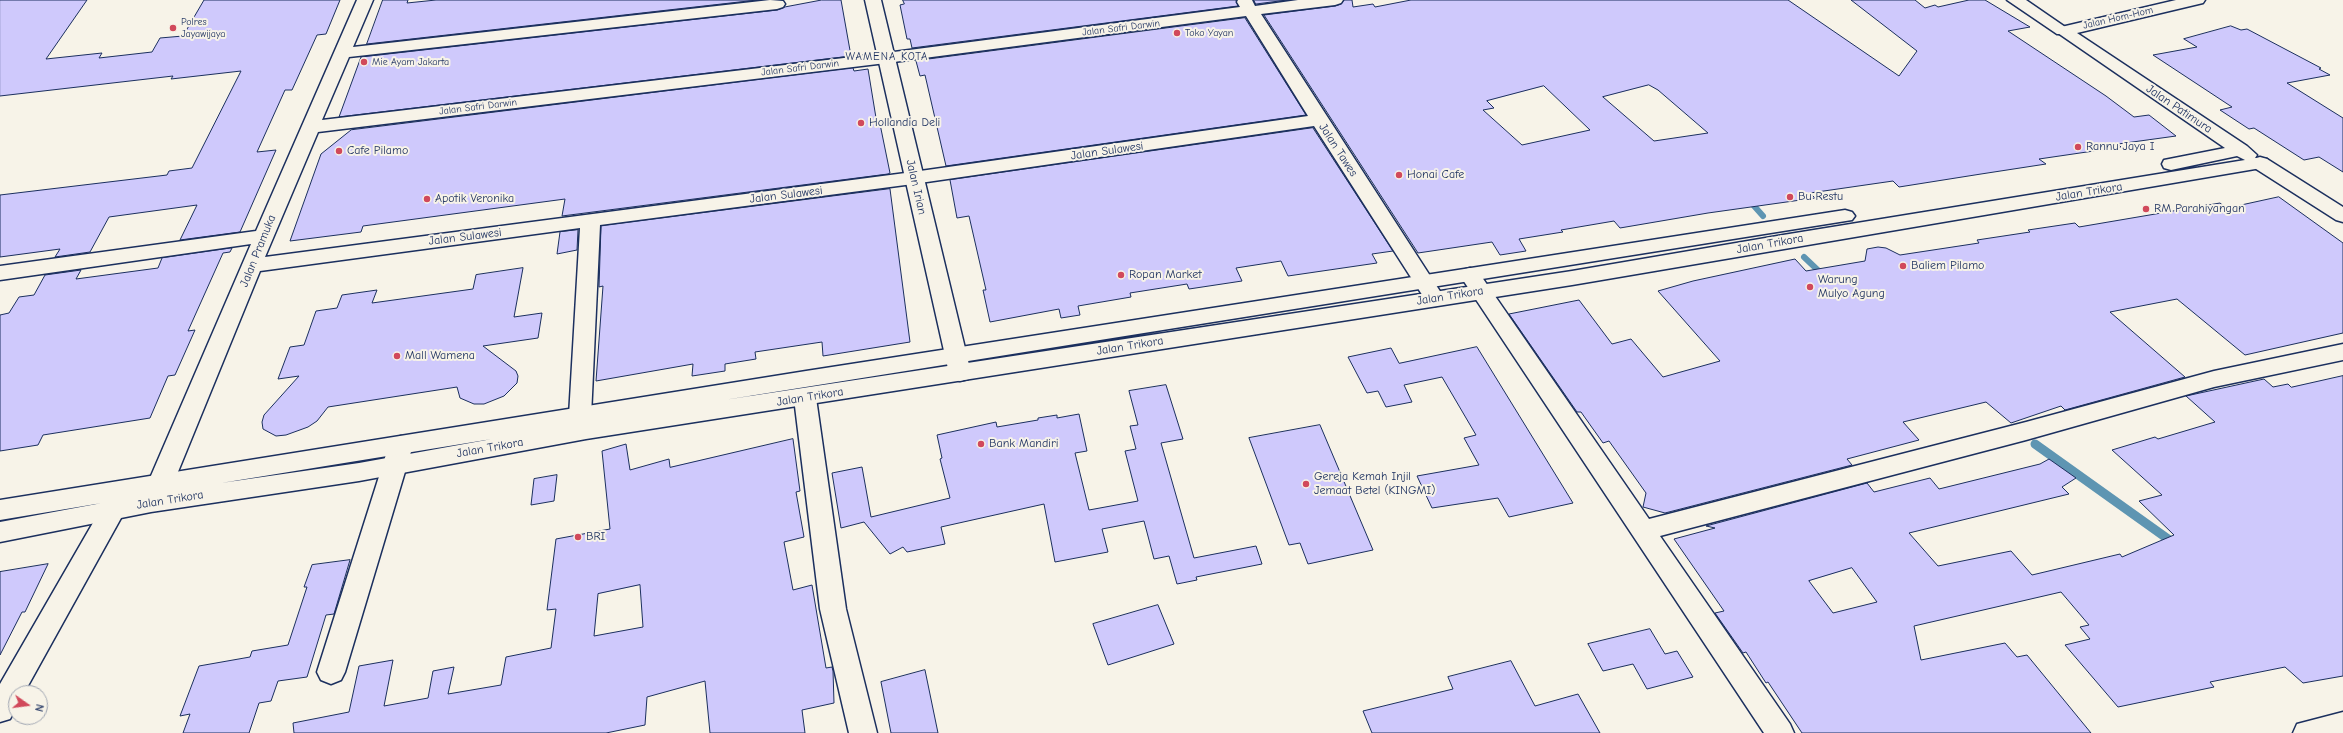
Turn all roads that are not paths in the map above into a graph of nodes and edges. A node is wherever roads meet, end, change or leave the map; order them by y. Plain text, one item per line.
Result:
1 (365, 0) edge
2 (873, 0) edge
3 (1335, 0) edge
4 (2015, 0) edge
5 (2197, 0) edge
6 (777, 4) dead end
7 (1248, 6) edge
8 (2063, 31) junction
9 (343, 53) junction
10 (886, 58) junction
11 (1319, 120) junction
12 (311, 127) junction
13 (2241, 150) junction
14 (2260, 163) junction
15 (913, 178) junction
16 (2343, 216) edge
17 (590, 220) junction
18 (264, 236) junction
19 (252, 265) junction
20 (0, 273) edge
21 (1475, 283) junction
22 (1430, 291) junction
23 (2343, 352) edge
24 (958, 365) junction
25 (805, 398) junction
26 (580, 416) junction
27 (399, 455) junction
28 (156, 493) junction
29 (114, 509) junction
30 (0, 510) edge
31 (1642, 531) junction
32 (0, 532) edge
33 (331, 672) dead end
34 (0, 710) edge
35 (2343, 725) edge
36 (863, 733) edge
37 (1780, 733) edge
38 (2307, 733) edge

1 - 9 main road, Jalan Pramuka
2 - 10 main road, Jalan Irian
3 - 7 main road, Jalan Safri Darwin
4 - 8 main road, Jalan Patimura
5 - 8 main road, Jalan Hom-Hom
6 - 9 main road
7 - 10 main road, Jalan Safri Darwin
7 - 11 main road, Jalan Tawes
8 - 13 main road, Jalan Patimura
9 - 12 main road, Jalan Pramuka
10 - 12 main road, Jalan Safri Darwin
10 - 15 main road, Jalan Irian
11 - 15 main road, Jalan Sulawesi
11 - 22 main road, Jalan Tawes
12 - 18 main road, Jalan Pramuka
13 - 14 main road, Jalan Patimura
13 - 21 main road, Jalan Trikora
14 - 16 main road, Jalan Patimura
14 - 21 main road, Jalan Trikora
15 - 17 main road, Jalan Sulawesi
15 - 24 main road, Jalan Irian
17 - 19 main road, Jalan Sulawesi
17 - 26 main road
18 - 19 main road, Jalan Pramuka
18 - 20 main road
19 - 28 main road, Jalan Pramuka
21 - 22 main road, Jalan Trikora
21 - 31 main road
22 - 24 main road, Jalan Trikora
23 - 31 main road
24 - 25 main road, Jalan Trikora
24 - 26 main road, Jalan Trikora
25 - 27 main road, Jalan Trikora
25 - 36 main road
26 - 27 main road, Jalan Trikora
27 - 28 main road, Jalan Trikora
27 - 33 main road
28 - 29 main road, Jalan Trikora
28 - 30 main road, Jalan Trikora
29 - 32 main road, Jalan Trikora
29 - 34 main road
31 - 37 main road
35 - 38 main road

